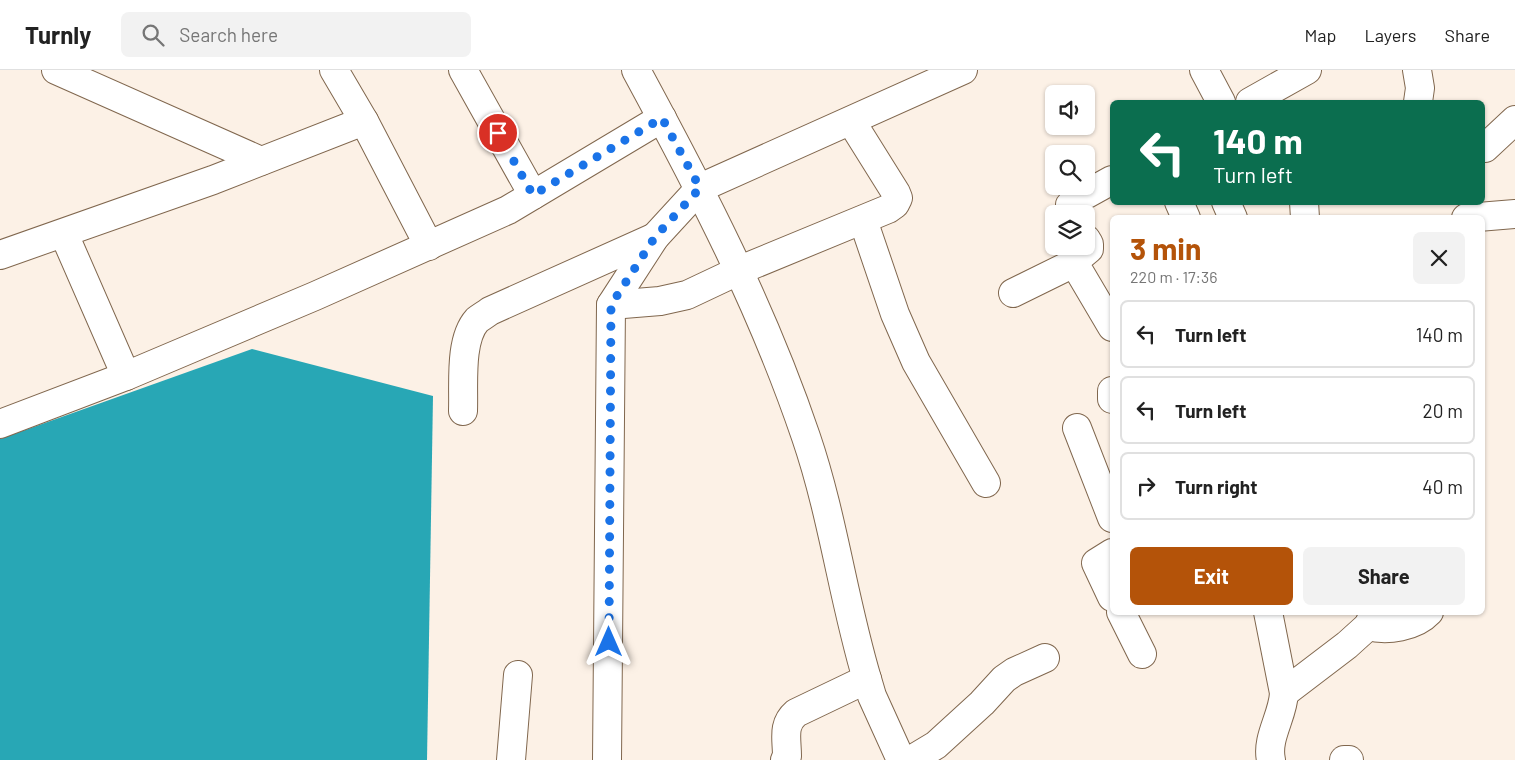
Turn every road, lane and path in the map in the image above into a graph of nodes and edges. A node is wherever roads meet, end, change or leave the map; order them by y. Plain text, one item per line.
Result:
1 (56, 70) edge
2 (334, 70) edge
3 (463, 70) edge
4 (636, 70) edge
5 (962, 70) edge
6 (1204, 70) edge
7 (1417, 70) edge
8 (1297, 72) edge
9 (1220, 100) edge
10 (1253, 100) edge
11 (1418, 100) edge
12 (662, 118) junction
13 (364, 120) junction
14 (1515, 120) edge
15 (851, 121) junction
16 (1485, 148) dead end
17 (261, 161) junction
18 (1110, 181) edge
19 (700, 188) junction
20 (533, 195) junction
21 (1070, 205) edge
22 (1515, 214) edge
23 (1485, 216) edge
24 (863, 220) junction
25 (64, 234) junction
26 (655, 237) junction
27 (429, 246) junction
28 (0, 255) edge
29 (1073, 255) edge
30 (1079, 255) edge
31 (740, 270) junction
32 (1013, 293) dead end
33 (611, 305) junction
34 (1110, 324) edge
35 (126, 376) junction
36 (463, 411) dead end
37 (0, 424) edge
38 (1077, 428) dead end
39 (986, 483) dead end
40 (1110, 504) edge
41 (1110, 554) edge
42 (1110, 593) edge
43 (1122, 615) edge
44 (1269, 615) edge
45 (1425, 615) edge
46 (1371, 619) edge
47 (1142, 654) dead end
48 (1045, 658) dead end
49 (518, 675) dead end
50 (867, 679) junction
51 (1284, 693) junction
52 (511, 760) edge
53 (607, 760) edge
54 (785, 760) edge
55 (901, 760) edge
56 (911, 760) edge
57 (1271, 760) edge
58 (1344, 760) edge
59 (1349, 760) edge

1 - 17 street
2 - 13 street
3 - 20 street
4 - 12 street
5 - 15 street
6 - 9 street
7 - 11 street
8 - 10 street
12 - 19 street
12 - 20 street
13 - 17 street
13 - 27 street
14 - 16 street
15 - 19 street
15 - 24 street
17 - 25 street
18 - 21 street
19 - 26 street
19 - 31 street
20 - 27 street
22 - 23 street
24 - 31 street
24 - 39 street
25 - 28 street
25 - 35 street
26 - 33 street
26 - 36 street
27 - 35 street
29 - 32 street
30 - 34 street
31 - 33 street
31 - 50 street
33 - 53 street
35 - 37 street
38 - 40 street
41 - 42 street
43 - 47 street
44 - 51 street
45 - 46 street
46 - 51 street
48 - 56 street
49 - 52 street
50 - 54 street
50 - 55 street
51 - 57 street
58 - 59 street

